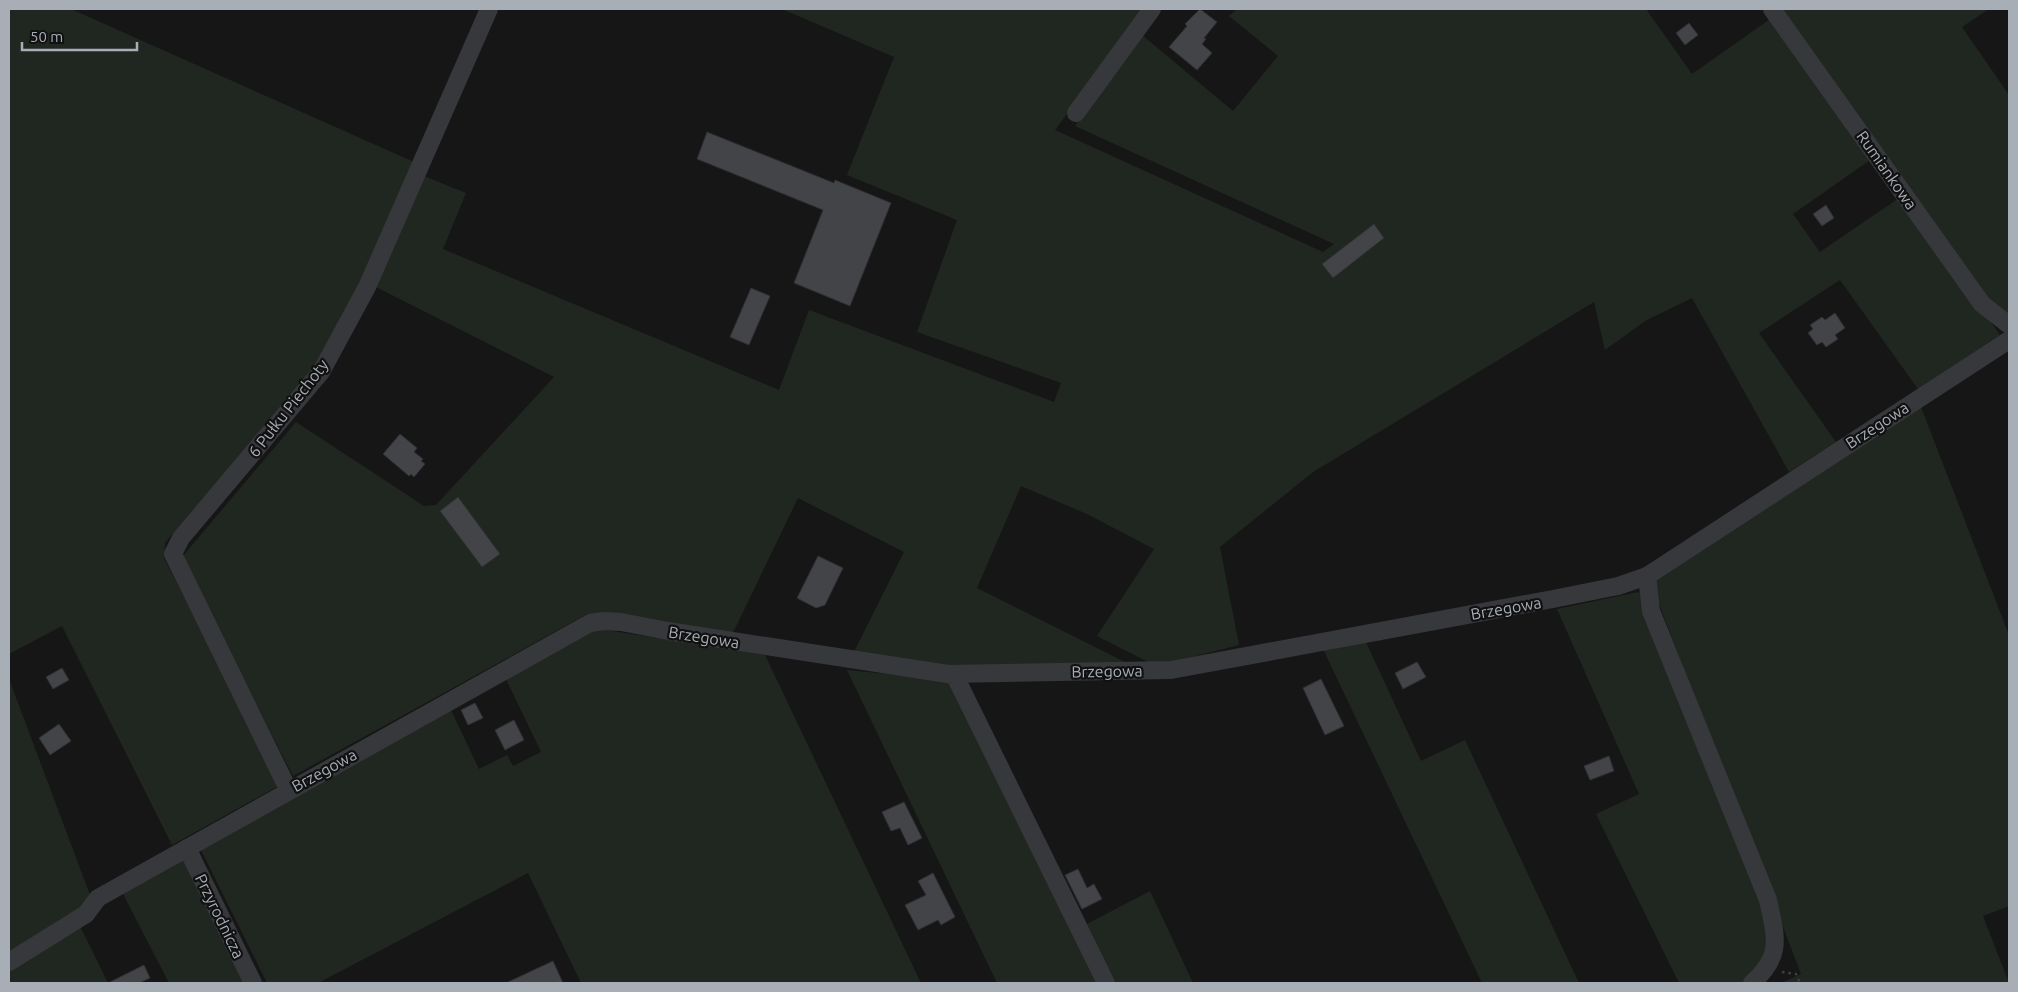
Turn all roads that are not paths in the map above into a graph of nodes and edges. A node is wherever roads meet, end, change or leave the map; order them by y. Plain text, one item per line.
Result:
1 (490, 9) edge
2 (1152, 9) edge
3 (1772, 9) edge
4 (1076, 113) dead end
5 (2009, 325) edge
6 (2009, 340) edge
7 (1647, 576) junction
8 (954, 674) junction
9 (288, 790) junction
10 (187, 848) junction
11 (9, 962) edge
12 (1758, 978) edge
13 (253, 983) edge
14 (1106, 983) edge

1 - 9 street, 6 Pułku Piechoty
2 - 4 street
3 - 5 street, Rumiankowa
6 - 7 street, Brzegowa
7 - 8 street, Brzegowa
7 - 12 street
8 - 9 street, Brzegowa
8 - 14 street
9 - 10 street, Brzegowa
10 - 11 street, Brzegowa
10 - 13 street, Przyrodnicza

